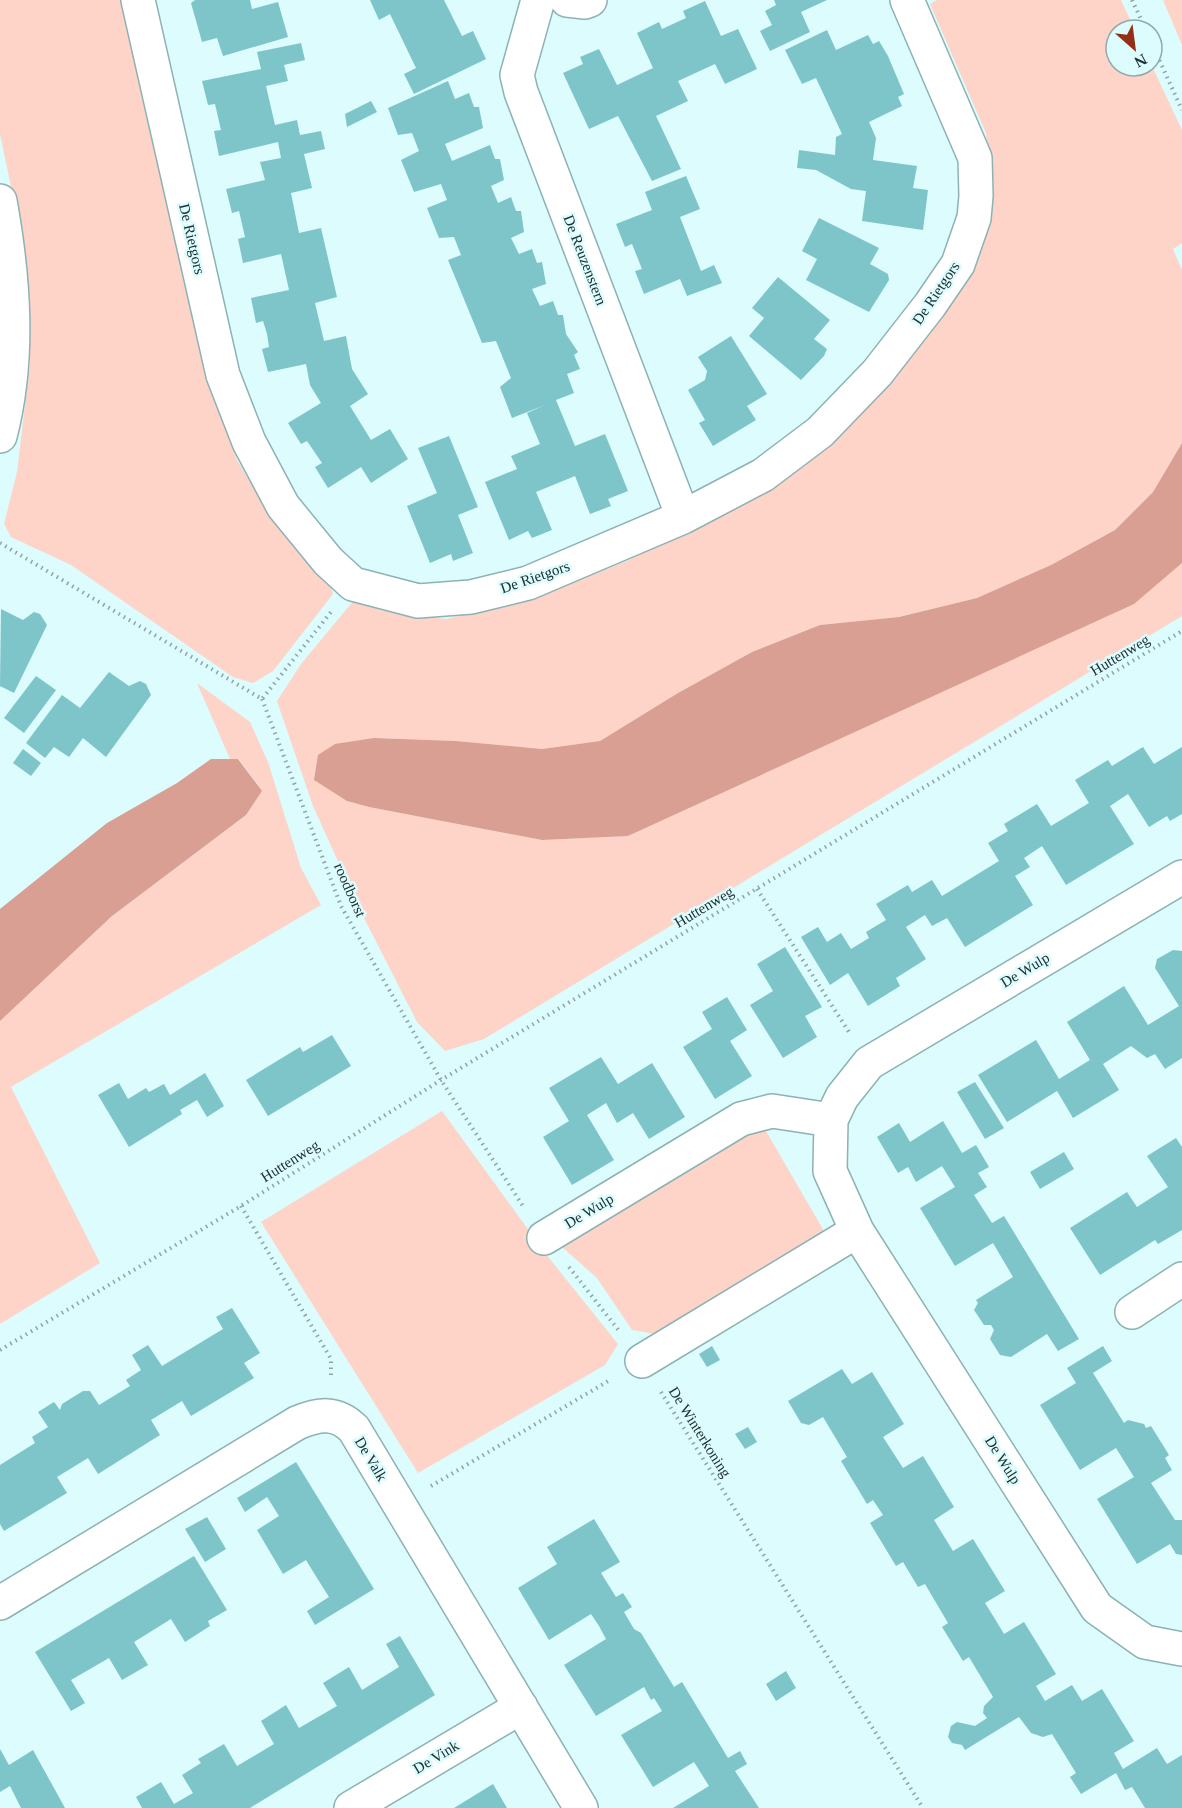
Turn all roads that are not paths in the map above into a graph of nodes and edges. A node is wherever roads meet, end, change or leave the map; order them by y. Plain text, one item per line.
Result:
1 (138, 0) edge
2 (538, 0) edge
3 (567, 0) edge
4 (590, 0) edge
5 (907, 0) edge
6 (0, 201) edge
7 (4, 402) edge
8 (0, 436) edge
9 (683, 517) junction
10 (1182, 877) edge
11 (831, 1120) junction
12 (857, 1231) junction
13 (544, 1238) road end
14 (1182, 1279) edge
15 (1132, 1312) dead end
16 (642, 1361) road end
17 (0, 1603) edge
18 (1182, 1649) edge
19 (521, 1707) junction
20 (351, 1808) edge
21 (581, 1808) edge

1 - 9 street, De Rietgors
2 - 9 street, De Reuzenstern
3 - 4 street
5 - 9 street, De Rietgors
6 - 7 street
7 - 8 street
10 - 11 street, De Wulp
11 - 12 street, De Wulp
11 - 13 street, De Wulp
12 - 16 street
12 - 18 street, De Wulp
14 - 15 street
17 - 19 street, De Valk
19 - 20 street, De Vink
19 - 21 street, De Valk

